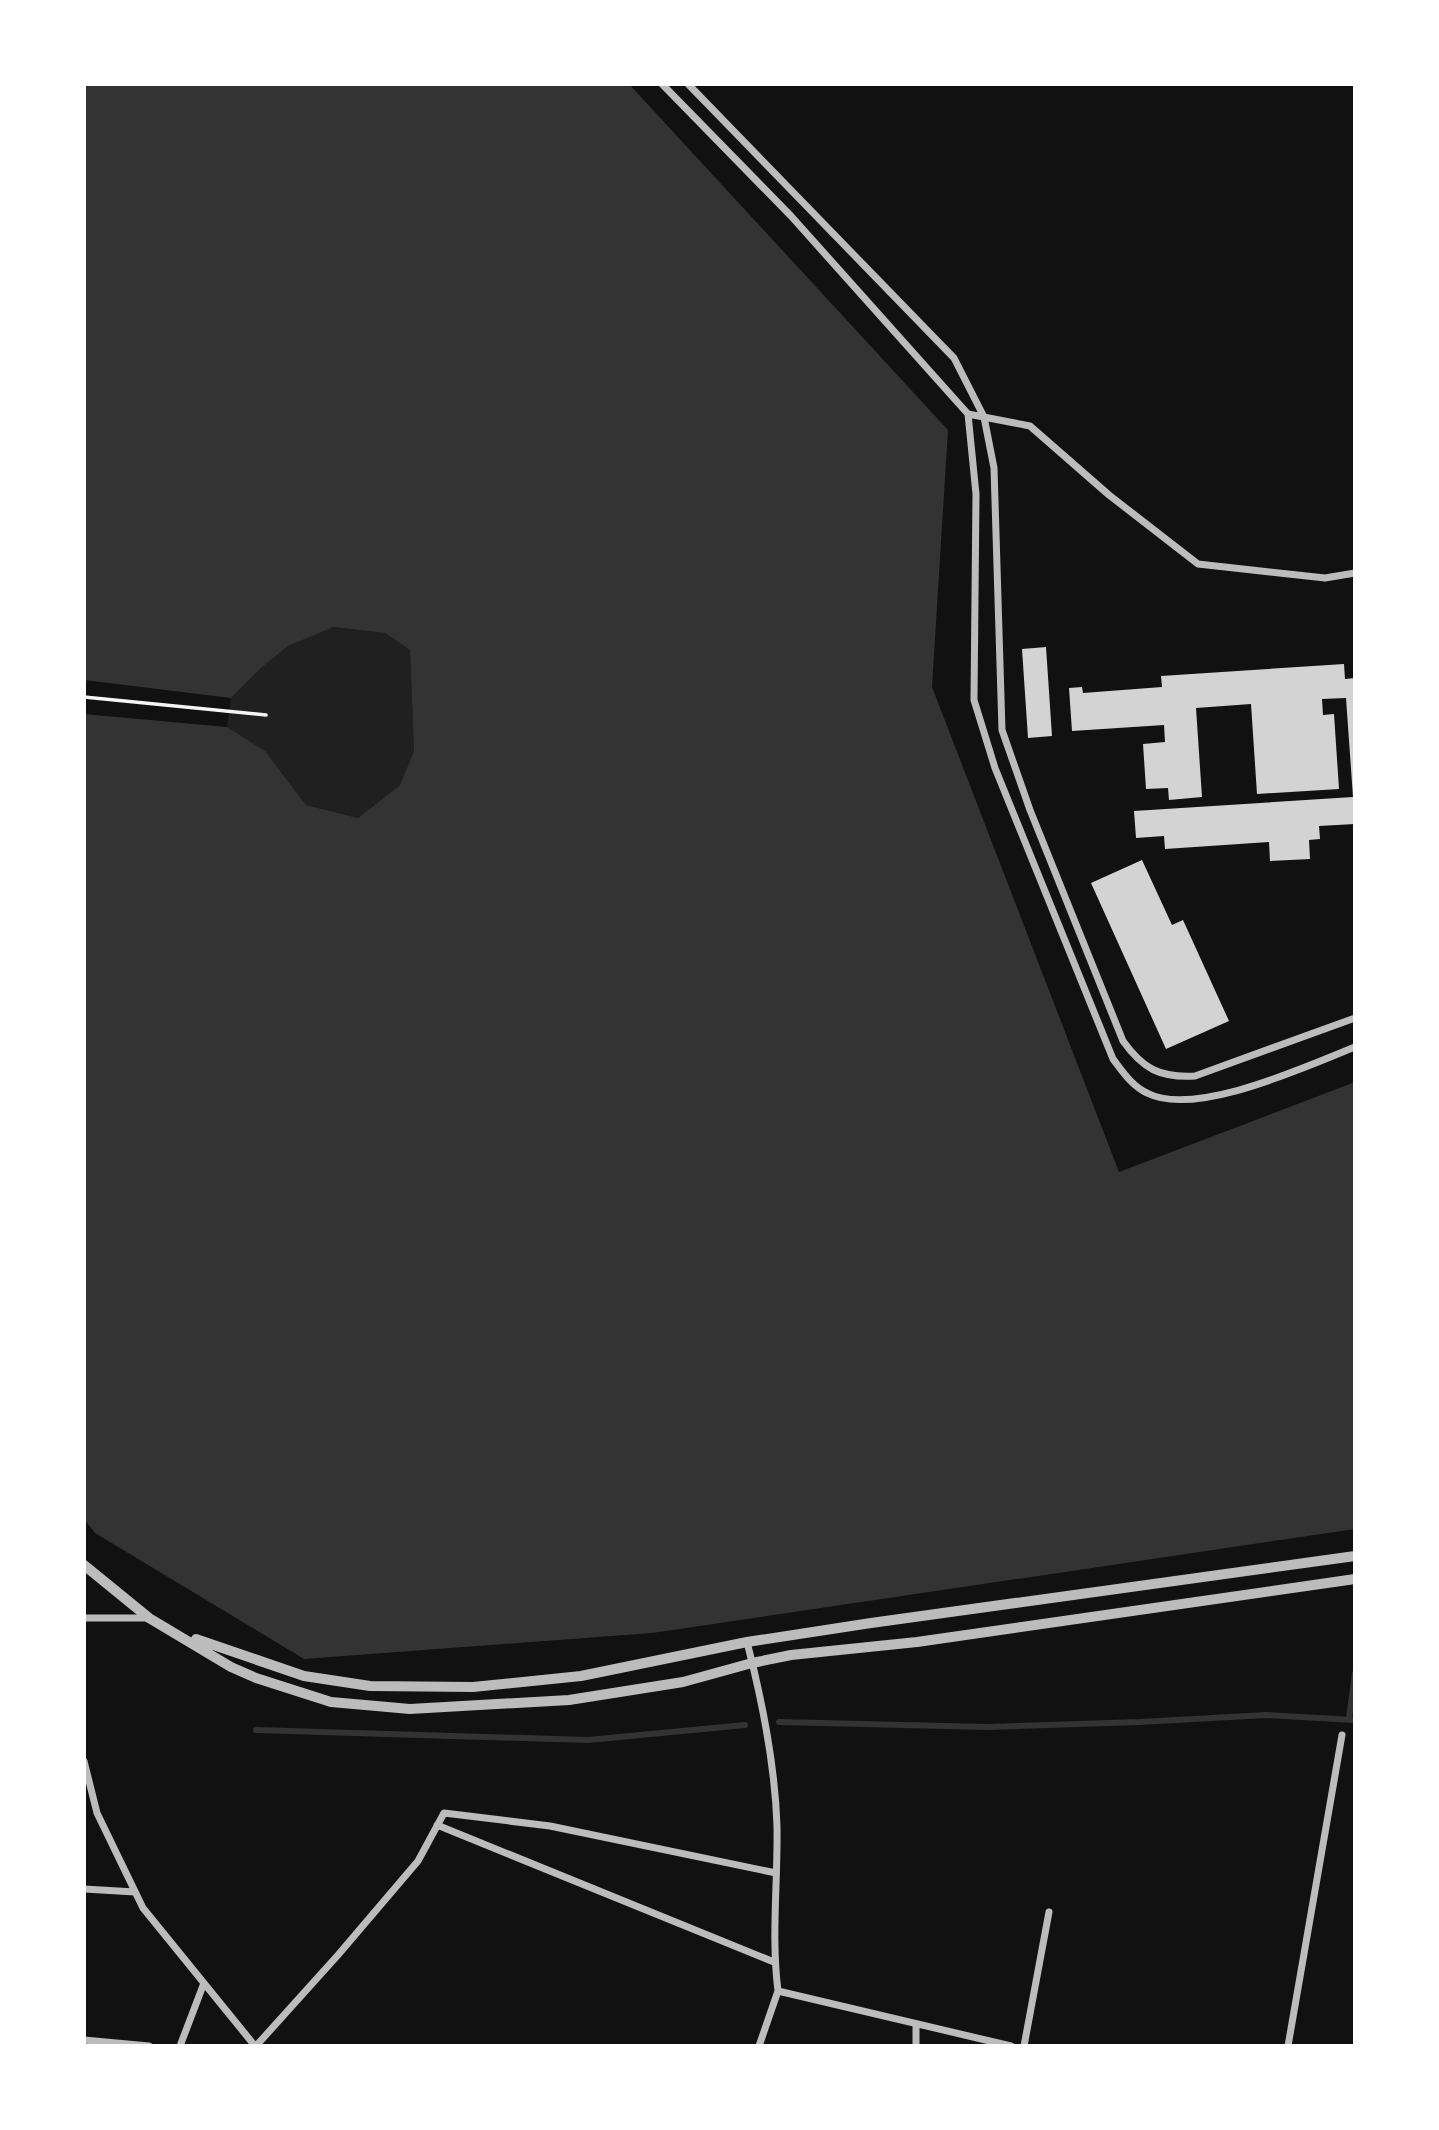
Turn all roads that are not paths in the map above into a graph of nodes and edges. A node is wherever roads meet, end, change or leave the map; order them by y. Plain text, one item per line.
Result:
1 (662, 84) edge
2 (688, 84) edge
3 (968, 414) junction
4 (984, 417) junction
5 (1355, 573) edge
6 (1355, 1018) edge
7 (1355, 1047) edge
8 (1355, 1556) edge
9 (84, 1565) edge
10 (1355, 1579) edge
11 (84, 1618) edge
12 (149, 1618) junction
13 (167, 1628) junction
14 (747, 1642) junction
15 (752, 1663) junction
16 (1342, 1735) dead end
17 (84, 1761) edge
18 (437, 1825) junction
19 (776, 1873) junction
20 (84, 1889) edge
21 (135, 1892) junction
22 (1049, 1912) dead end
23 (774, 1962) junction
24 (204, 1983) junction
25 (778, 1991) junction
26 (916, 2025) junction
27 (84, 2040) edge
28 (149, 2046) edge
29 (180, 2046) edge
30 (256, 2046) edge
31 (759, 2046) edge
32 (916, 2046) edge
33 (1011, 2046) edge
34 (1024, 2046) edge
35 (1288, 2046) edge

1 - 3 street
2 - 4 street
3 - 4 street
3 - 7 street
4 - 5 street
4 - 6 street
8 - 14 street
9 - 12 street
10 - 15 street
11 - 12 street
12 - 13 street
13 - 14 street
13 - 15 street
14 - 15 street
15 - 19 street
16 - 35 street
17 - 21 street
18 - 19 street
18 - 23 street
18 - 30 street
19 - 23 street
20 - 21 street
21 - 24 street
22 - 34 street
23 - 25 street
24 - 29 street
24 - 30 street
25 - 26 street
25 - 31 street
26 - 32 street
26 - 33 street
27 - 28 street

